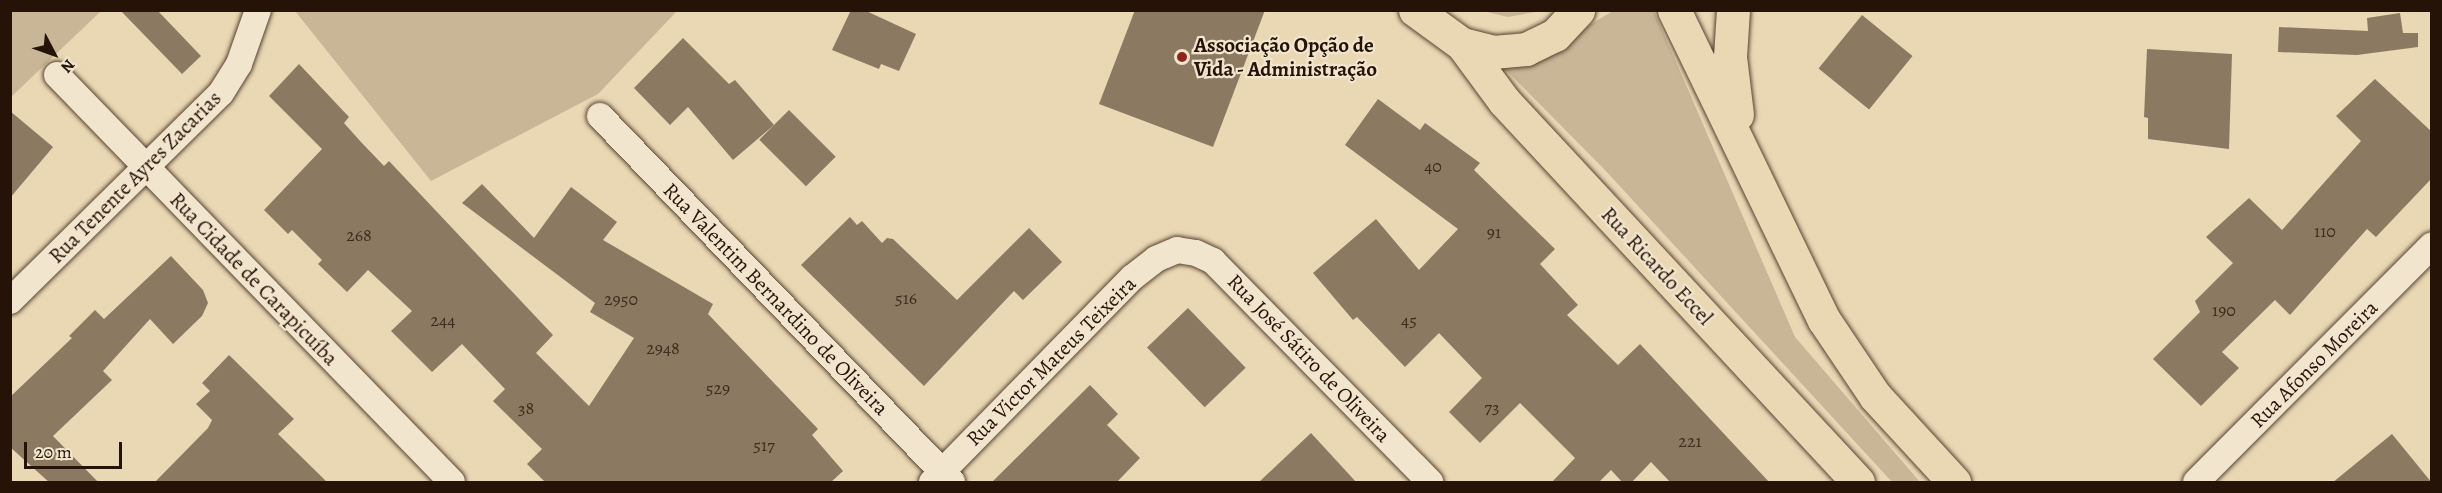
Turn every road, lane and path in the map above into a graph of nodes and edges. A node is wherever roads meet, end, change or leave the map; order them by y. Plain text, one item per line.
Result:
1 (258, 10) edge
2 (1674, 10) edge
3 (1733, 10) edge
4 (1578, 11) edge
5 (1423, 14) edge
6 (1462, 44) junction
7 (57, 75) dead end
8 (600, 116) dead end
9 (1744, 150) junction
10 (146, 167) junction
11 (2432, 244) edge
12 (1177, 250) joint
13 (10, 301) edge
14 (942, 479) edge
15 (452, 483) edge
16 (1431, 483) edge
17 (1858, 483) edge
18 (1954, 483) edge
19 (2196, 483) edge

1 - 10 street, Rua Tenente Ayres Zacarias
2 - 9 main road
3 - 9 main road
4 - 6 main road
5 - 6 main road
6 - 17 main road, Rua Ricardo Eccel
7 - 10 street, Rua Cidade de Carapicuíba
8 - 14 street, Rua Valentim Bernardino de Oliveira
9 - 18 main road
10 - 13 street, Rua Tenente Ayres Zacarias
10 - 15 street, Rua Cidade de Carapicuíba
11 - 19 street, Rua Afonso Moreira
12 - 14 street, Rua Victor Mateus Teixeira
12 - 16 street, Rua José Sátiro de Oliveira

